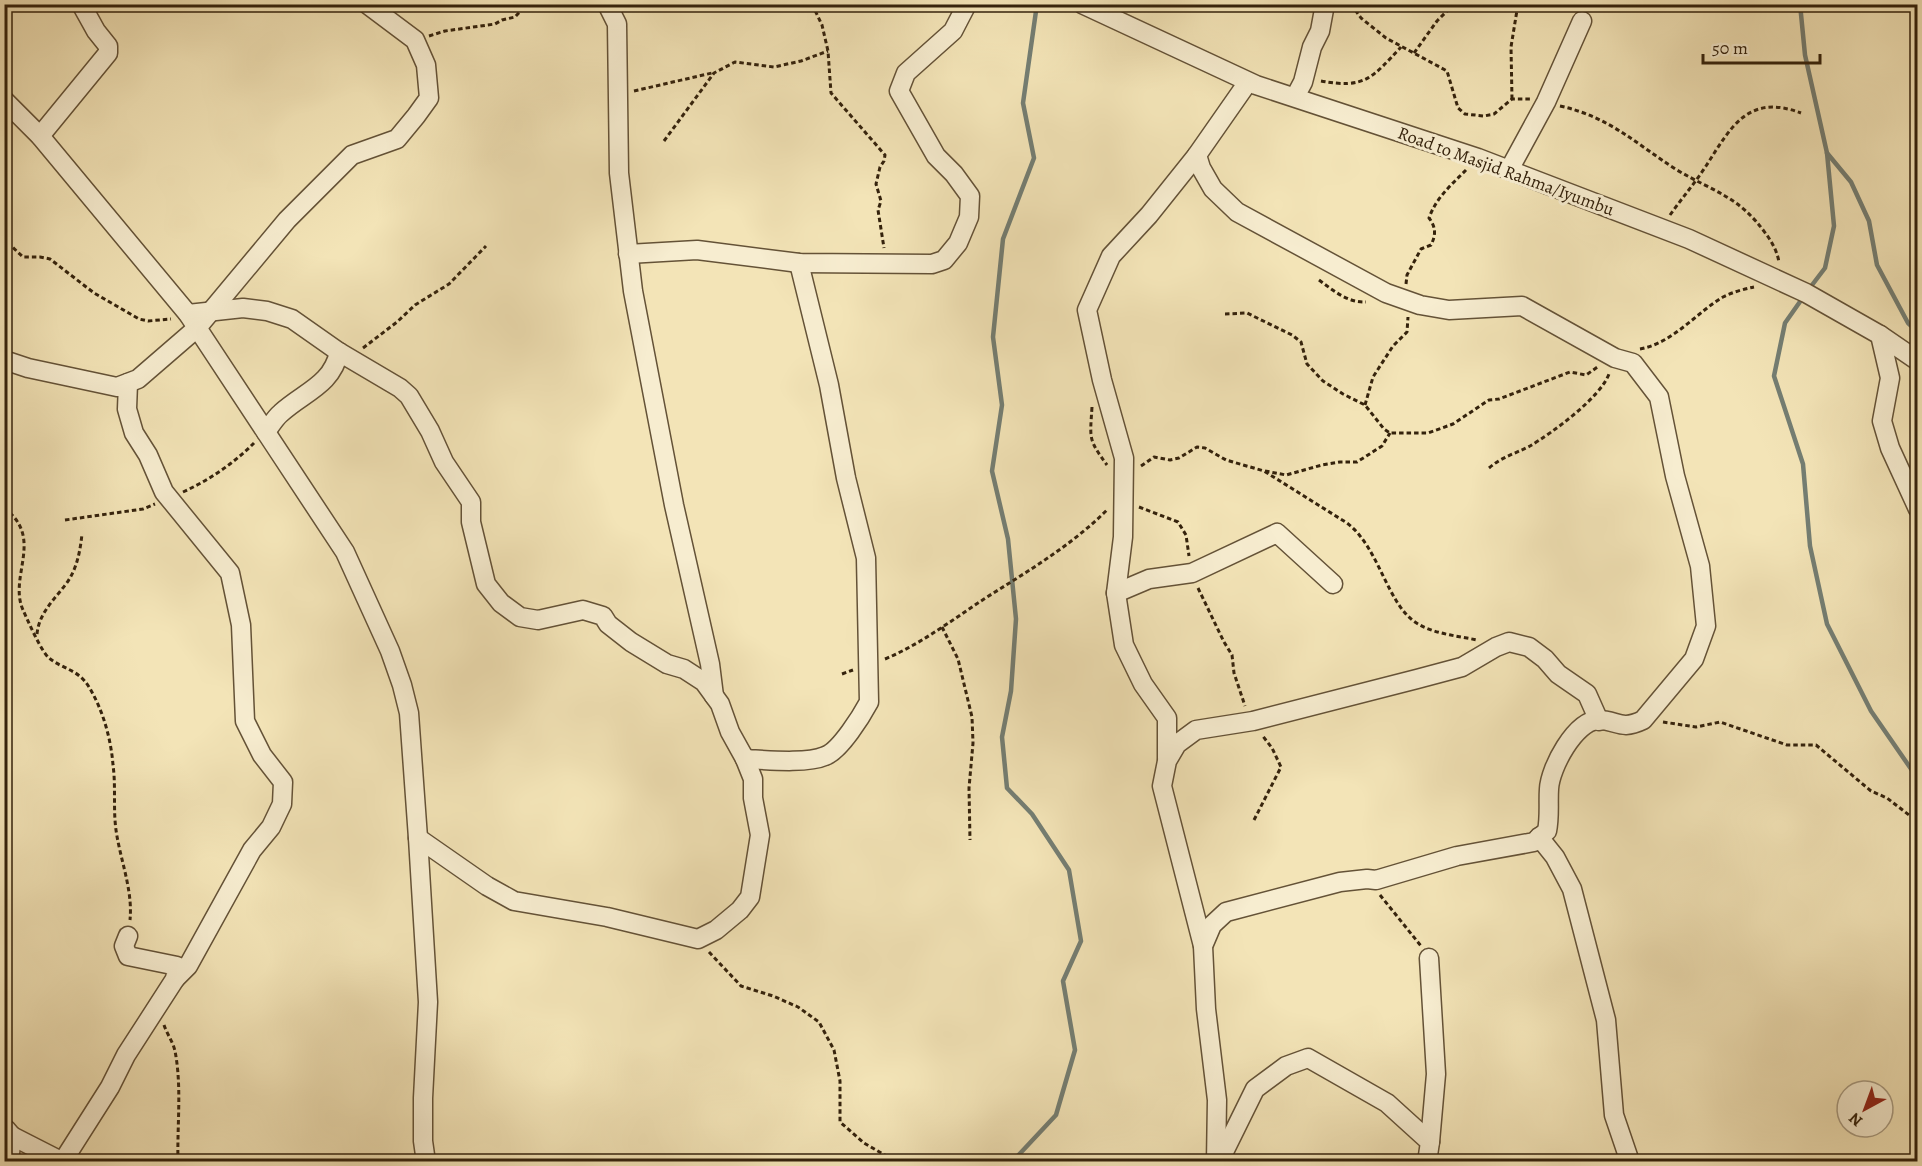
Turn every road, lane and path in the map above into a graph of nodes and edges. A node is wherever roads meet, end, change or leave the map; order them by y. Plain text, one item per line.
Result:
1 (81, 4) edge
2 (367, 4) edge
3 (527, 4) edge
4 (607, 4) edge
5 (812, 4) edge
6 (967, 4) edge
7 (1082, 4) edge
8 (1325, 4) edge
9 (1351, 4) edge
10 (1454, 4) edge
11 (1518, 4) edge
12 (1582, 21) dead end
13 (415, 40) junction
14 (1401, 47) junction
15 (828, 51) junction
16 (1414, 53) junction
17 (714, 73) junction
18 (1248, 82) junction
19 (1299, 90) junction
20 (619, 95) junction
21 (1512, 99) junction
22 (4, 100) edge
23 (1546, 102) junction
24 (1801, 113) dead end
25 (40, 136) junction
26 (664, 141) dead end
27 (1197, 155) junction
28 (1478, 159) junction
29 (1509, 170) junction
30 (1696, 180) junction
31 (1660, 228) junction
32 (4, 236) edge
33 (486, 246) dead end
34 (628, 254) junction
35 (885, 255) dead end
36 (799, 262) junction
37 (1782, 280) junction
38 (1756, 287) dead end
39 (1407, 300) junction
40 (212, 312) junction
41 (1225, 314) dead end
42 (193, 321) junction
43 (1880, 335) junction
44 (342, 354) junction
45 (1615, 358) junction
46 (4, 360) edge
47 (1917, 361) edge
48 (128, 383) junction
49 (1092, 398) dead end
50 (1365, 405) junction
51 (266, 432) junction
52 (1390, 433) junction
53 (1107, 465) dead end
54 (1489, 468) dead end
55 (1264, 471) junction
56 (1123, 493) junction
57 (4, 508) edge
58 (1917, 509) edge
59 (82, 534) dead end
60 (1192, 573) junction
61 (1333, 584) dead end
62 (1116, 593) junction
63 (942, 627) junction
64 (37, 636) junction
65 (1496, 646) junction
66 (867, 665) junction
67 (842, 674) dead end
68 (714, 696) junction
69 (1167, 718) junction
70 (1643, 720) junction
71 (1253, 721) junction
72 (1599, 721) junction
73 (1196, 730) junction
74 (745, 759) junction
75 (1167, 760) junction
76 (1254, 820) dead end
77 (1917, 822) edge
78 (1539, 837) junction
79 (418, 838) junction
80 (970, 840) dead end
81 (1367, 879) junction
82 (128, 936) joint
83 (698, 939) junction
84 (1203, 946) junction
85 (1429, 958) joint
86 (175, 979) junction
87 (163, 1018) dead end
88 (8, 1132) edge
89 (1430, 1142) junction
90 (9, 1161) edge
91 (63, 1161) edge
92 (177, 1161) edge
93 (426, 1161) edge
94 (897, 1161) edge
95 (1217, 1161) edge
96 (1427, 1161) edge
97 (1630, 1161) edge

1 - 25 street
2 - 13 street
3 - 13 path
4 - 20 street
5 - 15 path
6 - 36 street
7 - 18 street, Road to Masjid Rahma/Iyumbu
8 - 19 street
9 - 14 path
10 - 16 path
11 - 21 path
12 - 23 street
13 - 40 street
14 - 16 path
14 - 19 path
15 - 17 path
15 - 35 path
16 - 21 path
17 - 20 path
17 - 26 path
18 - 19 street, Road to Masjid Rahma/Iyumbu
18 - 27 street
19 - 28 street, Road to Masjid Rahma/Iyumbu
20 - 34 street
21 - 23 path
22 - 25 street
23 - 29 street
23 - 30 path
24 - 30 path
25 - 42 street
27 - 39 street
27 - 56 street
28 - 29 street, Road to Masjid Rahma/Iyumbu
28 - 39 path
29 - 31 street, Road to Masjid Rahma/Iyumbu
30 - 31 path
30 - 37 path
31 - 37 street, Road to Masjid Rahma/Iyumbu
32 - 42 path
33 - 44 path
34 - 36 street
34 - 68 street
36 - 66 street
37 - 43 street, Road to Masjid Rahma/Iyumbu
38 - 45 path
39 - 45 street
39 - 50 path
40 - 42 street
40 - 44 street
41 - 50 path
42 - 48 street
42 - 51 street
43 - 47 street, Road to Masjid Rahma/Iyumbu
43 - 58 street
44 - 51 street
44 - 68 street
45 - 52 path
45 - 54 path
45 - 70 street
46 - 48 street
48 - 86 street
49 - 53 path
50 - 52 path
51 - 79 street
52 - 55 path
55 - 56 path
55 - 65 path
56 - 60 path
56 - 62 street
56 - 63 path
57 - 64 path
59 - 64 path
60 - 61 street
60 - 62 street
60 - 71 path
62 - 69 street
63 - 66 path
63 - 80 path
64 - 82 path
65 - 71 street
65 - 72 street
66 - 67 path
66 - 74 street
68 - 74 street
69 - 73 street
69 - 75 street
70 - 72 street
70 - 77 path
71 - 73 street
71 - 76 path
72 - 78 street
73 - 75 street
74 - 83 street
75 - 84 street
78 - 81 street
78 - 97 street
79 - 83 street
79 - 93 street
81 - 84 street
81 - 85 path
82 - 86 street
83 - 94 path
84 - 95 street
85 - 89 street
86 - 91 street
87 - 92 path
88 - 90 street
88 - 91 street
89 - 95 street
89 - 96 street

